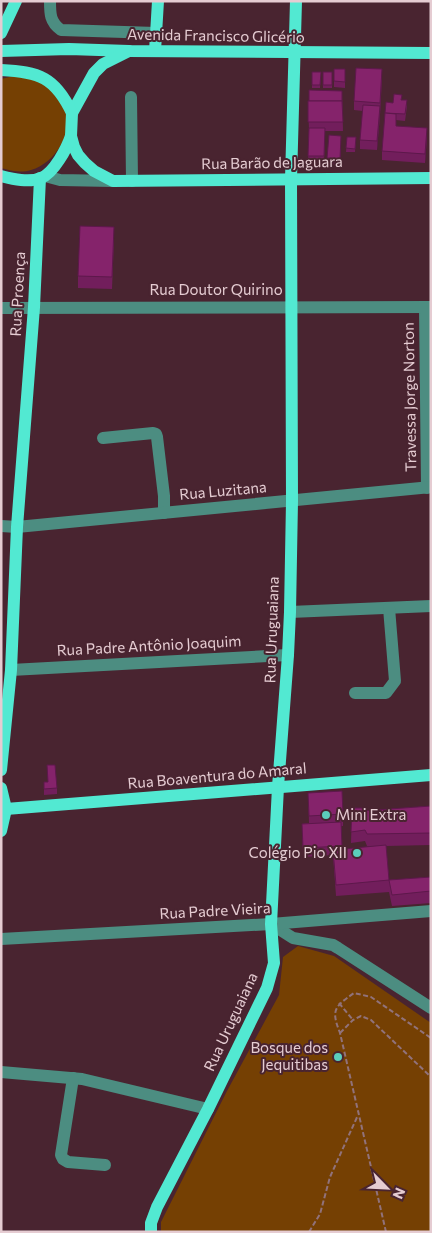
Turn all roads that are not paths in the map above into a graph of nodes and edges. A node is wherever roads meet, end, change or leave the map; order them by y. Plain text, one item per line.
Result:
1 (16, 1) edge
2 (50, 1) edge
3 (158, 1) edge
4 (296, 1) edge
5 (1, 33) edge
6 (156, 33) junction
7 (1, 51) edge
8 (129, 51) junction
9 (155, 51) junction
10 (294, 53) junction
11 (431, 53) edge
12 (1, 70) edge
13 (131, 97) dead end
14 (72, 113) junction
15 (71, 136) junction
16 (1, 176) edge
17 (43, 177) junction
18 (431, 178) edge
19 (291, 179) junction
20 (113, 181) junction
21 (132, 181) junction
22 (291, 306) junction
23 (34, 307) junction
24 (428, 307) edge
25 (1, 308) edge
26 (104, 438) dead end
27 (429, 488) edge
28 (292, 501) junction
29 (164, 513) junction
30 (1, 526) edge
31 (17, 527) junction
32 (431, 606) edge
33 (389, 608) junction
34 (290, 612) junction
35 (288, 655) junction
36 (11, 670) junction
37 (355, 693) dead end
38 (1, 770) edge
39 (431, 775) edge
40 (1, 788) edge
41 (278, 788) junction
42 (6, 809) junction
43 (1, 831) edge
44 (431, 911) edge
45 (271, 924) junction
46 (1, 939) edge
47 (431, 1008) edge
48 (1, 1072) edge
49 (73, 1078) junction
50 (208, 1109) junction
51 (105, 1165) dead end
52 (151, 1232) edge

1 - 5 main road
2 - 6 street, Avenida Francisco Glicério
3 - 6 main road
4 - 10 main road, Rua Uruguaiana
6 - 9 main road
7 - 8 main road, Avenida Francisco Glicério
8 - 9 main road, Avenida Francisco Glicério
8 - 14 main road
9 - 10 main road, Avenida Francisco Glicério
10 - 11 main road, Avenida Francisco Glicério
10 - 19 main road, Rua Uruguaiana
12 - 14 main road
13 - 21 street
14 - 15 main road
15 - 17 main road
15 - 20 main road
16 - 17 main road
17 - 20 street
17 - 23 main road, Rua Proença
18 - 19 main road, Rua Barão de Jaguara
19 - 21 main road, Rua Barão de Jaguara
19 - 22 main road, Rua Uruguaiana
20 - 21 main road, Rua Barão de Jaguara
22 - 23 street, Rua Doutor Quirino
22 - 24 street, Rua Doutor Quirino
22 - 28 main road, Rua Uruguaiana
23 - 25 street, Rua Doutor Quirino
23 - 31 main road, Rua Proença
24 - 27 street, Travessa Jorge Norton
26 - 29 street
27 - 28 street, Rua Luzitana
28 - 29 street, Rua Luzitana
28 - 34 main road, Rua Uruguaiana
29 - 31 street, Rua Luzitana
30 - 31 street, Rua Luzitana
31 - 36 main road, Rua Proença
32 - 33 street
33 - 34 street
33 - 37 street
34 - 35 main road, Rua Uruguaiana
35 - 36 street, Rua Padre Antônio Joaquim
35 - 41 main road, Rua Uruguaiana
36 - 38 main road, Rua Proença
39 - 41 main road, Rua Boaventura do Amaral
40 - 42 main road
41 - 42 main road, Rua Boaventura do Amaral
41 - 45 main road, Rua Uruguaiana
42 - 43 main road
44 - 45 street, Rua Padre Vieira
45 - 46 street, Rua Padre Vieira
45 - 47 street
45 - 50 main road, Rua Uruguaiana
48 - 49 street
49 - 50 street
49 - 51 street
50 - 52 main road, Rua Uruguaiana

